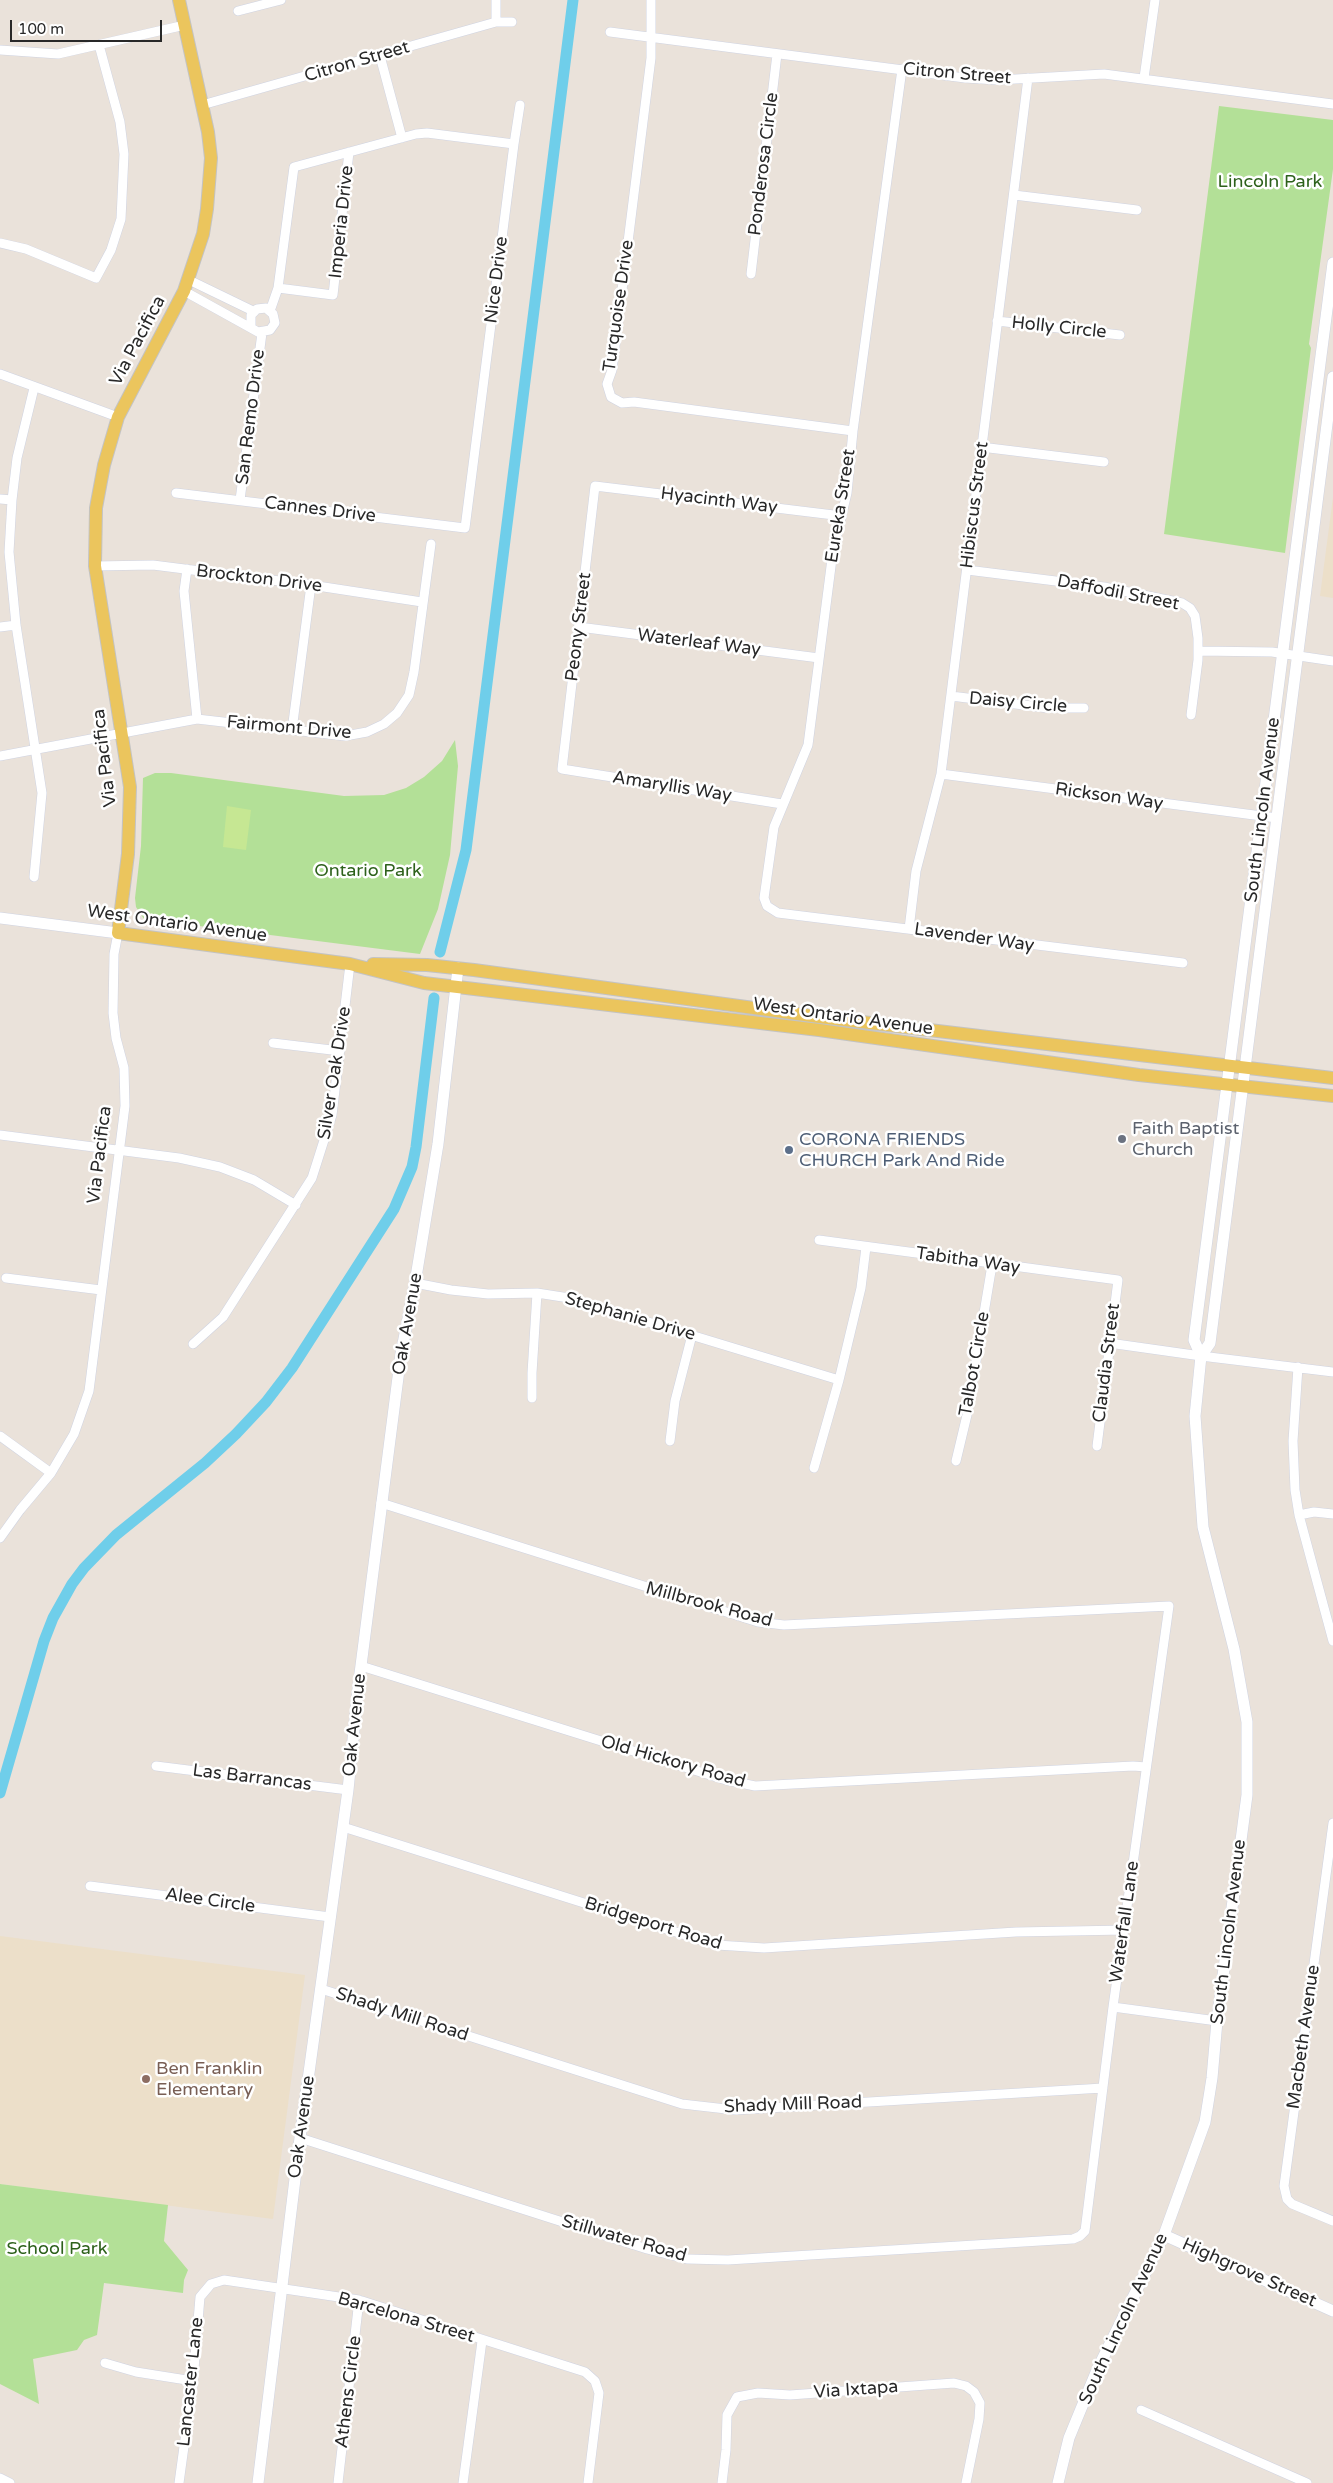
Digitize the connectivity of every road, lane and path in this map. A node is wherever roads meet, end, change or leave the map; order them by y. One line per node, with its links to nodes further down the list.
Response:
1 (179, 0): 9 (main road, Via Pacifica)
2 (281, 0): 6 (street)
3 (496, 0): 7 (street)
4 (651, 0): 11 (street, Turquoise Drive)
5 (1155, 0): 18 (street)
6 (238, 11)
7 (496, 22): 8 (street, Citron Street); 15 (street, Citron Street)
8 (512, 22)
9 (185, 25): 12 (street); 20 (main road, Via Pacifica)
10 (610, 32): 11 (street, Citron Street)
11 (652, 38): 14 (street, Citron Street); 42 (street, Turquoise Drive)
12 (100, 45): 13 (street); 27 (street)
13 (0, 50)
14 (777, 54): 16 (street, Citron Street); 29 (street, Ponderosa Circle)
15 (380, 56): 20 (street, Citron Street); 22 (street)
16 (902, 69): 17 (street, Citron Street); 42 (street, Eureka Street)
17 (1028, 78): 18 (street, Citron Street); 25 (street, Hibiscus Street)
18 (1144, 78): 19 (street, Citron Street)
19 (1333, 104)
20 (202, 105): 30 (main road, Via Pacifica)
21 (520, 105): 23 (street, Nice Drive)
22 (402, 138): 23 (street); 24 (street)
23 (514, 144): 51 (street, Nice Drive)
24 (350, 152): 31 (street); 31 (street, Imperia Drive)
25 (1014, 195): 26 (street); 34 (street, Hibiscus Street)
26 (1137, 210)
27 (0, 243)
28 (1333, 263): 62 (main road, South Lincoln Avenue)
29 (751, 274)
30 (187, 285): 32 (street); 35 (street); 41 (main road, Via Pacifica)
31 (278, 288): 33 (street)
32 (253, 311): 33 (street); 35 (street)
33 (270, 311): 36 (street)
34 (997, 322): 37 (street, Holly Circle); 43 (street, Hibiscus Street)
35 (251, 327): 36 (street)
36 (262, 333): 49 (street, San Remo Drive)
37 (1120, 336)
38 (0, 374): 40 (street)
39 (1333, 377): 63 (main road, South Lincoln Avenue)
40 (34, 388): 41 (street); 48 (street)
41 (118, 417): 53 (main road, Via Pacifica)
42 (853, 431): 50 (street, Eureka Street)
43 (981, 447): 44 (street); 55 (street, Hibiscus Street)
44 (1104, 462)
45 (595, 486): 50 (street, Hyacinth Way); 60 (street, Peony Street)
46 (176, 493): 49 (street, Cannes Drive)
47 (0, 499): 48 (street)
48 (12, 500): 58 (street)
49 (240, 500): 51 (street, Cannes Drive)
50 (842, 516): 64 (street, Eureka Street)
51 (465, 528)
52 (431, 544): 57 (street, Fairmont Drive)
53 (95, 566): 54 (street, Brockton Drive); 71 (main road, Via Pacifica)
54 (187, 569): 56 (street, Brockton Drive); 69 (street)
55 (967, 570): 61 (street, Daffodil Street); 66 (street, Hibiscus Street)
56 (311, 585): 57 (street, Brockton Drive); 70 (street)
57 (422, 602): 70 (street, Fairmont Drive)
58 (16, 625): 59 (street); 72 (street)
59 (0, 627)
60 (579, 627): 64 (street, Waterleaf Way); 74 (street, Peony Street)
61 (1199, 651): 62 (street); 68 (street, Daffodil Street)
62 (1283, 653): 63 (street); 77 (main road, South Lincoln Avenue)
63 (1297, 655): 65 (street); 78 (main road, South Lincoln Avenue)
64 (819, 658): 76 (street, Eureka Street)
65 (1333, 660)
66 (951, 696): 67 (street, Daisy Circle); 75 (street, Hibiscus Street)
67 (1084, 708)
68 (1191, 715)
69 (197, 719): 70 (street, Fairmont Drive); 71 (street, Fairmont Drive)
70 (292, 730)
71 (122, 734): 72 (street, Fairmont Drive); 83 (main road, Via Pacifica)
72 (36, 748): 73 (street, Fairmont Drive); 79 (street)
73 (0, 756)
74 (562, 769): 76 (street, Amaryllis Way)
75 (941, 774): 77 (street, Rickson Way); 82 (street, Hibiscus Street)
76 (782, 804): 80 (street, Eureka Street)
77 (1262, 817): 78 (street, Rickson Way); 90 (main road, South Lincoln Avenue)
78 (1277, 818): 91 (main road, South Lincoln Avenue)
79 (34, 877)
80 (766, 906): 82 (street, Lavender Way)
81 (0, 918): 83 (main road, West Ontario Avenue)
82 (909, 929): 84 (street, Lavender Way)
83 (118, 933): 85 (main road, West Ontario Avenue); 97 (street, Via Pacifica)
84 (1183, 963)
85 (350, 964): 86 (main road, West Ontario Avenue); 87 (main road, West Ontario Avenue); 89 (street, Silver Oak Drive)
86 (458, 968): 87 (main road, Oak Avenue); 90 (main road, West Ontario Avenue)
87 (456, 987): 93 (main road, West Ontario Avenue); 104 (main road, Oak Avenue)
88 (273, 1043): 89 (street)
89 (340, 1051): 98 (street, Silver Oak Drive)
90 (1230, 1066): 91 (main road, West Ontario Avenue); 93 (main road, South Lincoln Avenue)
91 (1245, 1067): 92 (main road, West Ontario Avenue); 94 (main road, South Lincoln Avenue)
92 (1333, 1078)
93 (1228, 1084): 94 (main road, West Ontario Avenue); 110 (main road, South Lincoln Avenue)
94 (1243, 1086): 95 (main road, West Ontario Avenue); 110 (main road, South Lincoln Avenue)
95 (1333, 1096)
96 (0, 1136): 97 (street)
97 (119, 1151): 98 (street); 105 (street, Via Pacifica)
98 (296, 1205): 109 (street, Silver Oak Drive)
99 (819, 1240): 100 (street, Tabitha Way)
100 (866, 1246): 101 (street, Tabitha Way); 113 (street)
101 (992, 1265): 103 (street, Tabitha Way); 118 (street, Talbot Circle)
102 (6, 1278): 105 (street)
103 (1118, 1280): 108 (street, Claudia Street)
104 (415, 1283): 106 (street, Stephanie Drive); 121 (main road, Oak Avenue)
105 (101, 1290): 120 (street, Via Pacifica)
106 (537, 1293): 107 (street, Stephanie Drive); 114 (street)
107 (692, 1335): 113 (street, Stephanie Drive); 116 (street)
108 (1109, 1343): 110 (street); 117 (street, Claudia Street)
109 (193, 1344)
110 (1201, 1356): 111 (street); 138 (main road, South Lincoln Avenue)
111 (1298, 1367): 112 (street); 123 (street)
112 (1333, 1372)
113 (839, 1380): 119 (street)
114 (532, 1398)
115 (0, 1436): 120 (street)
116 (670, 1441)
117 (1097, 1446)
118 (956, 1461)
119 (814, 1468)
120 (51, 1473): 124 (street, Via Pacifica)
121 (381, 1503): 125 (street, Millbrook Road); 127 (main road, Oak Avenue)
122 (1333, 1514): 123 (street)
123 (1299, 1515): 126 (street)
124 (0, 1538)
125 (1169, 1606): 129 (street, Waterfall Lane)
126 (1333, 1641)
127 (361, 1666): 129 (street, Old Hickory Road); 130 (main road, Oak Avenue)
128 (156, 1766): 130 (street, Las Barrancas)
129 (1146, 1767): 135 (street, Waterfall Lane)
130 (348, 1790): 132 (main road, Oak Avenue)
131 (1333, 1823): 141 (street, Macbeth Avenue)
132 (343, 1827): 134 (main road, Oak Avenue); 135 (street, Bridgeport Road)
133 (90, 1886): 134 (street, Alee Circle)
134 (330, 1917): 136 (main road, Oak Avenue)
135 (1124, 1930): 137 (street, Waterfall Lane)
136 (321, 1989): 139 (street, Shady Mill Road); 140 (main road, Oak Avenue)
137 (1112, 2007): 138 (street); 139 (street, Waterfall Lane)
138 (1217, 2021): 142 (main road, South Lincoln Avenue)
139 (1103, 2088): 143 (street, Waterfall Lane)
140 (300, 2138): 143 (street, Stillwater Road); 145 (main road, Oak Avenue)
141 (1333, 2221)
142 (1164, 2235): 147 (main road, Highgrove Street); 161 (main road, South Lincoln Avenue)
143 (1080, 2236)
144 (210, 2284): 145 (street, Barcelona Street); 150 (street, Lancaster Lane)
145 (282, 2288): 146 (street, Barcelona Street); 155 (main road, Oak Avenue)
146 (359, 2300): 148 (street, Barcelona Street); 156 (street, Athens Circle)
147 (1333, 2310)
148 (482, 2341): 157 (street); 158 (street, Barcelona Street)
149 (104, 2362): 150 (street)
150 (193, 2381): 154 (street, Lancaster Lane)
151 (1141, 2410): 162 (street)
152 (0, 2478): 153 (street)
153 (10, 2483)
154 (179, 2483)
155 (258, 2483)
156 (338, 2483)
157 (463, 2483)
158 (588, 2483)
159 (722, 2483): 160 (street, Via Ixtapa)
160 (966, 2483)
161 (1058, 2483)
162 (1307, 2483)

